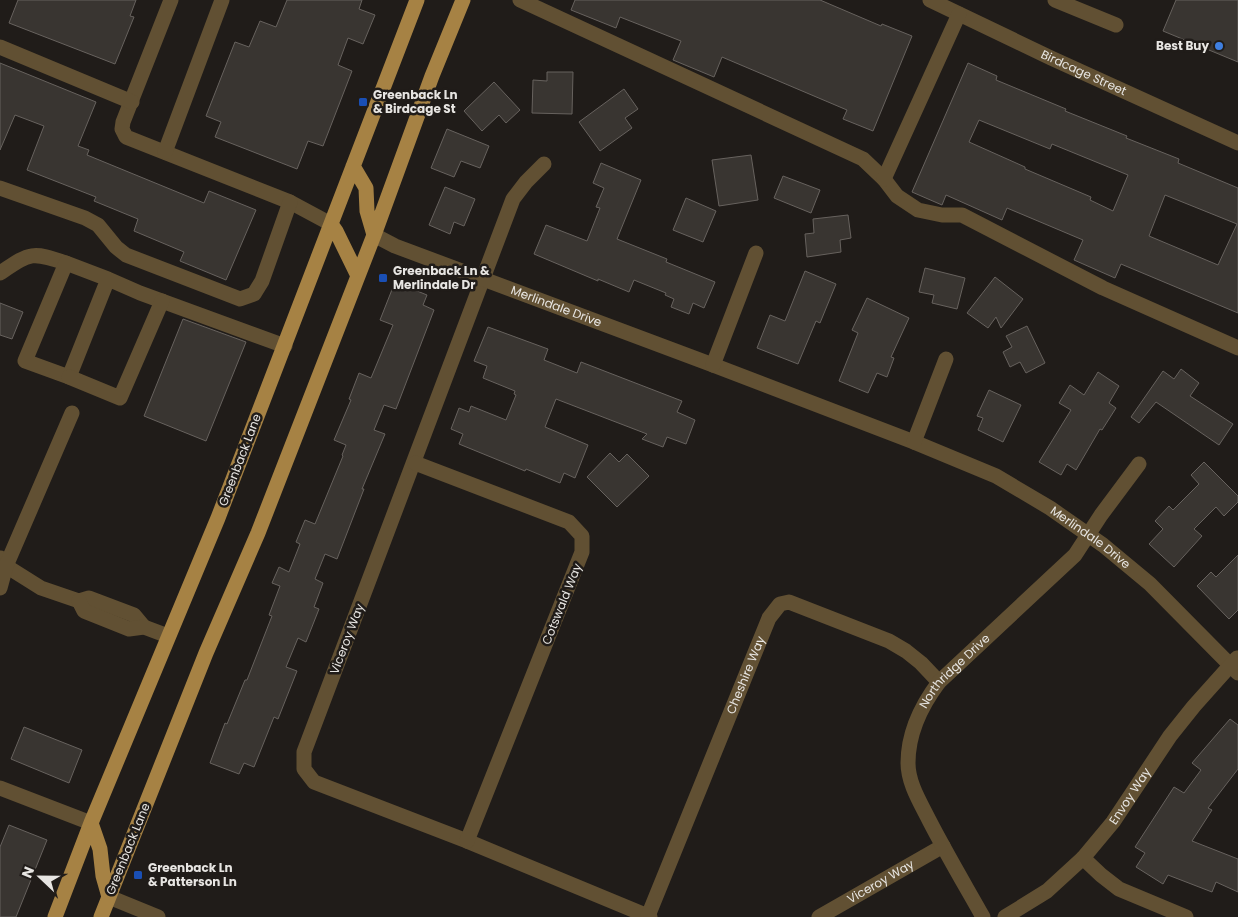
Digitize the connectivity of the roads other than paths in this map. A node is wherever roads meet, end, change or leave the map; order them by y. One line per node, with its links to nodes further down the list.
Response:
1 (171, 0): 12 (street)
2 (222, 0): 14 (street)
3 (417, 0): 16 (main road, Greenback Lane)
4 (463, 0): 21 (main road, Greenback Lane)
5 (520, 0): 17 (street)
6 (930, 0): 8 (street, Birdcage Street)
7 (1055, 0): 10 (street)
8 (947, 4): 9 (street, Birdcage Street)
9 (959, 14): 13 (street, Birdcage Street); 17 (street)
10 (1116, 25)
11 (0, 47): 12 (street)
12 (132, 102): 14 (street)
13 (1238, 143)
14 (164, 152): 19 (street)
15 (544, 164): 27 (street, Viceroy Way)
16 (353, 166): 20 (main road, Greenback Lane); 21 (main road)
17 (884, 179): 30 (street)
18 (0, 188): 19 (street)
19 (290, 202): 20 (street)
20 (331, 224): 25 (main road); 29 (main road, Greenback Lane)
21 (374, 235): 25 (main road, Greenback Lane); 27 (street, Merlindale Drive)
22 (756, 253): 32 (street)
23 (66, 264): 24 (street); 26 (street); 33 (street)
24 (0, 273)
25 (358, 276): 49 (main road, Greenback Lane)
26 (108, 279): 28 (street); 33 (street)
27 (482, 279): 32 (street, Merlindale Drive); 36 (street, Viceroy Way)
28 (162, 301): 29 (street); 33 (street)
29 (285, 346): 41 (main road, Greenback Lane)
30 (1238, 348)
31 (946, 359): 35 (street)
32 (713, 365): 35 (street, Merlindale Drive)
33 (69, 377)
34 (72, 413): 39 (street)
35 (914, 442): 38 (street, Merlindale Drive)
36 (414, 463): 46 (street, Viceroy Way); 46 (street, Cotswald Way)
37 (1139, 464): 38 (street, Northridge Drive)
38 (1088, 535): 42 (street, Merlindale Drive); 43 (street, Northridge Drive)
39 (3, 562): 40 (street); 41 (street)
40 (0, 588)
41 (168, 636): 45 (main road, Greenback Lane)
42 (1236, 665): 48 (street, Envoy Way)
43 (939, 682): 47 (street, Northridge Drive); 53 (street, Cheshire Way)
44 (0, 788): 45 (street)
45 (91, 823): 49 (main road); 50 (main road, Greenback Lane)
46 (467, 841): 53 (street, Viceroy Way)
47 (943, 846): 54 (street, Viceroy Way); 55 (street, Northridge Drive)
48 (1083, 858): 56 (street, Envoy Way); 57 (street)
49 (109, 897): 51 (main road, Greenback Lane); 52 (street)
50 (55, 917)
51 (101, 917)
52 (158, 917)
53 (649, 917)
54 (819, 917)
55 (983, 917)
56 (1005, 917)
57 (1186, 917)

